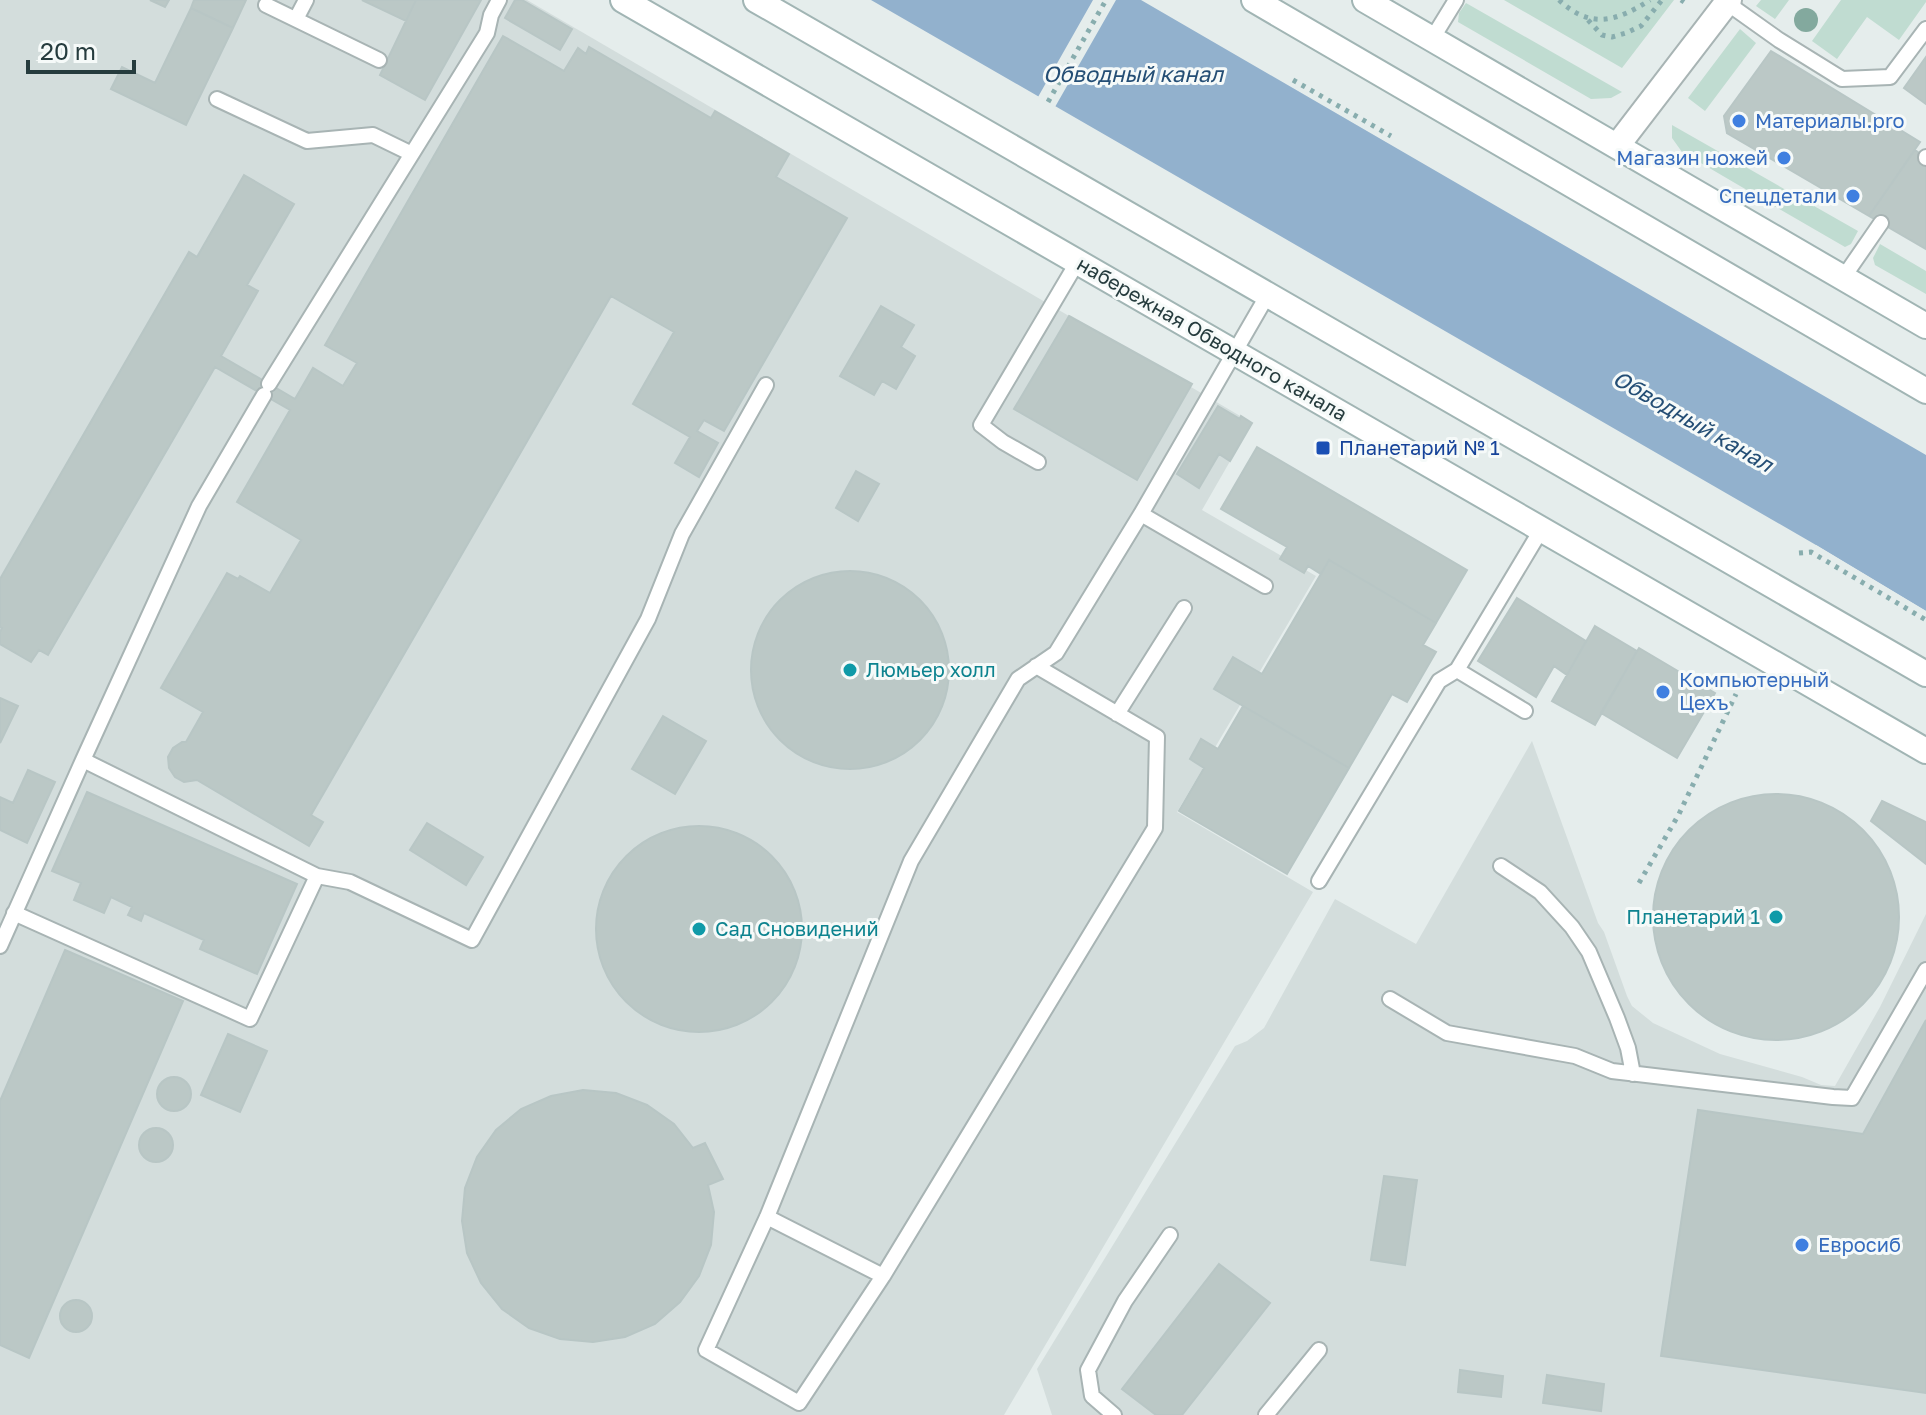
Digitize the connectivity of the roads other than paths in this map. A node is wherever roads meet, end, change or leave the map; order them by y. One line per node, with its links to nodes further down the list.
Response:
1 (306, 0): 10 (lane)
2 (499, 0): 16 (lane)
3 (623, 0): 18 (main road, набережная Обводного канала)
4 (756, 0): 20 (main road)
5 (1254, 0): 24 (main road)
6 (1365, 0): 12 (main road)
7 (1456, 0): 12 (lane)
8 (1728, 1): 11 (lane); 15 (main road)
9 (266, 5): 10 (lane)
10 (296, 19): 13 (lane)
11 (1926, 29)
12 (1432, 39): 15 (main road)
13 (379, 60)
14 (217, 99): 16 (lane)
15 (1617, 146): 19 (main road)
16 (412, 154): 36 (lane)
17 (1881, 223): 19 (lane)
18 (1078, 261): 22 (main road, набережная Обводного канала); 25 (lane)
19 (1843, 278): 21 (main road)
20 (1267, 296): 22 (lane); 32 (main road)
21 (1926, 326)
22 (1234, 353): 26 (lane); 27 (main road, набережная Обводного канала)
23 (766, 385): 38 (lane)
24 (1926, 391)
25 (1038, 462)
26 (1141, 514): 28 (lane); 30 (lane)
27 (1541, 530): 31 (lane); 35 (main road, набережная Обводного канала)
28 (1265, 586)
29 (1184, 608): 34 (lane)
30 (1036, 666): 34 (lane); 45 (lane)
31 (1457, 670): 33 (lane); 39 (lane)
32 (1926, 674)
33 (1525, 711)
34 (1117, 714): 47 (lane)
35 (1926, 751)
36 (83, 760): 38 (lane); 40 (lane)
37 (1501, 866): 44 (lane)
38 (317, 876): 40 (lane)
39 (1319, 881)
40 (14, 913): 41 (lane)
41 (0, 946)
42 (1926, 970): 44 (lane)
43 (1390, 999): 44 (lane)
44 (1633, 1074)
45 (767, 1217): 47 (lane); 47 (lane)
46 (1170, 1235): 49 (lane)
47 (883, 1276)
48 (1319, 1350): 50 (lane)
49 (1114, 1415)
50 (1266, 1415)

